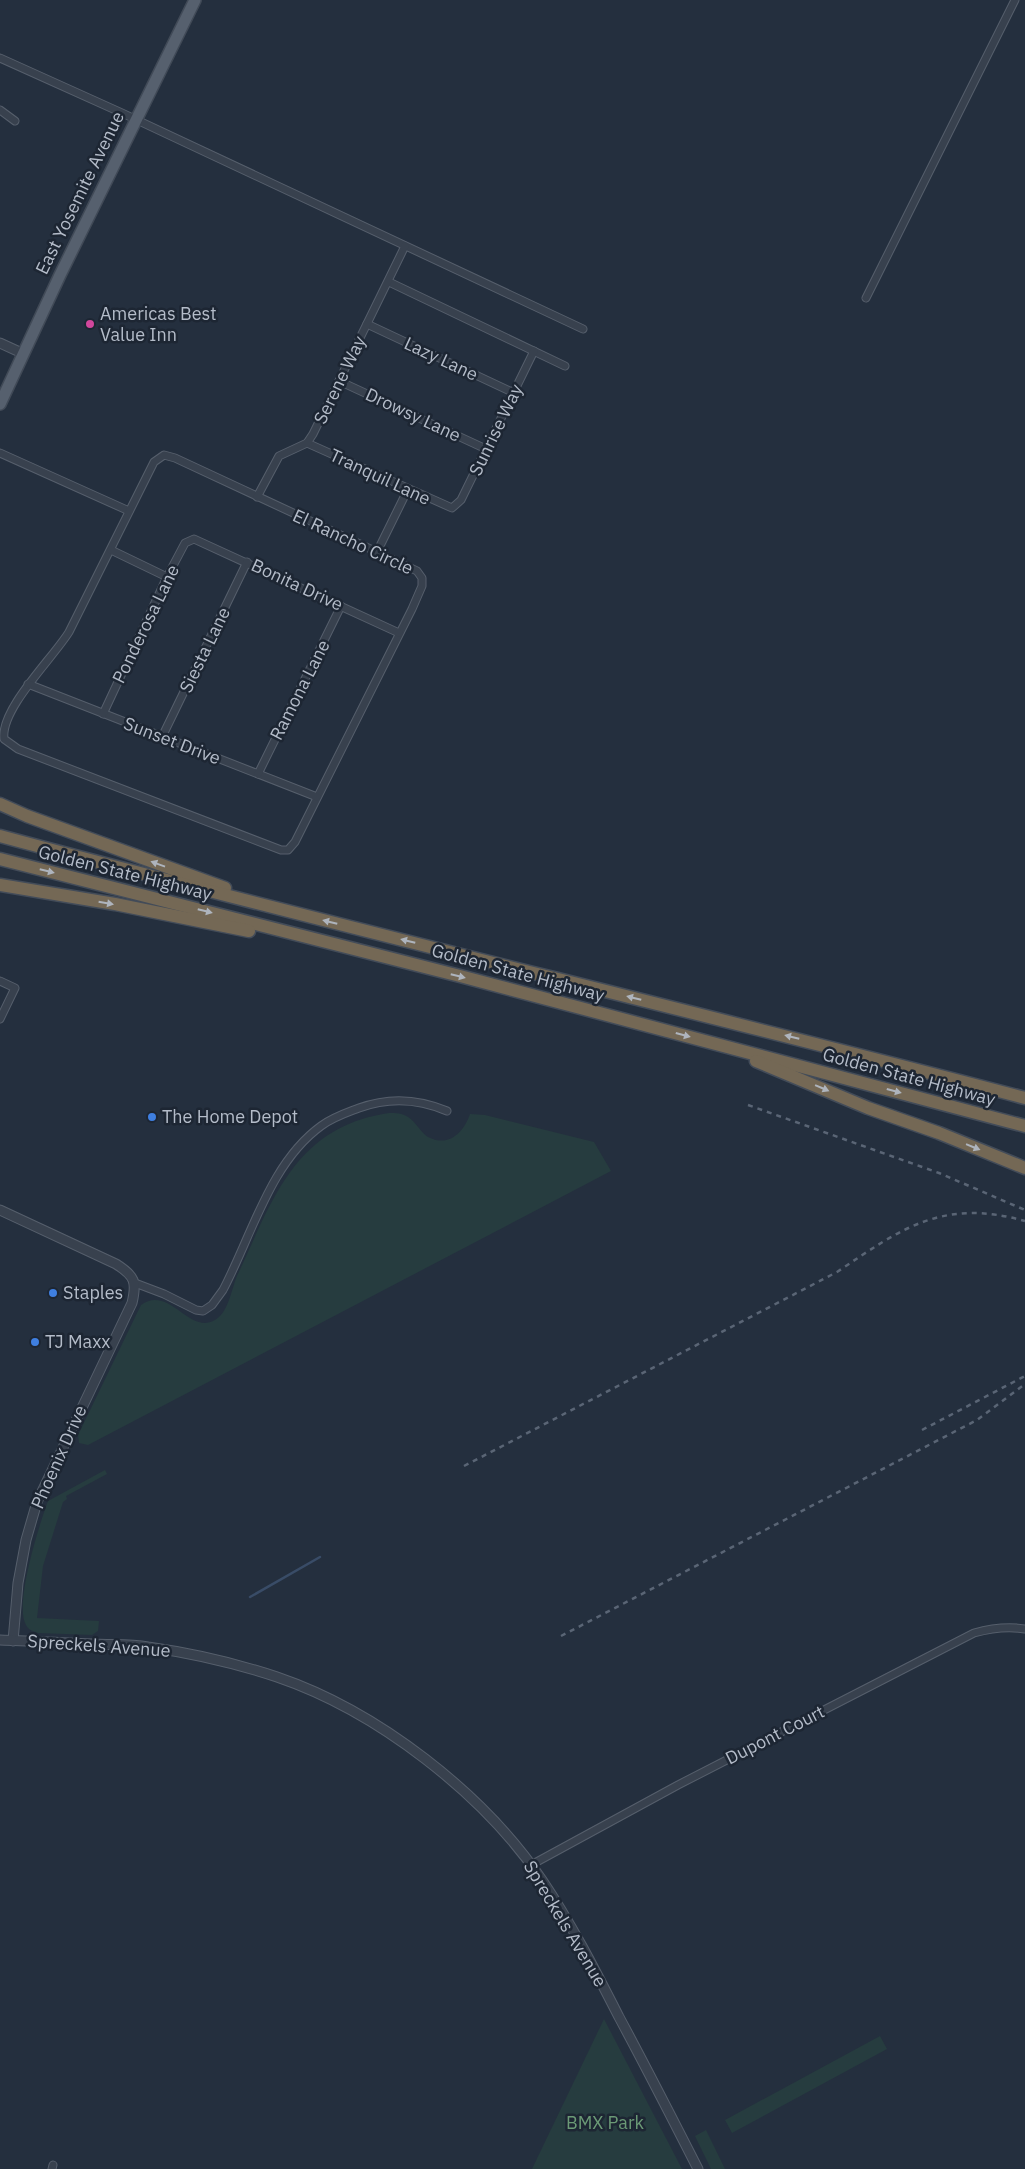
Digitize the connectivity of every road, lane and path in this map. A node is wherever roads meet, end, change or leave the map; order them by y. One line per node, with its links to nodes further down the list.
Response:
1 (195, 0): 5 (main road, East Yosemite Avenue)
2 (1015, 0): 9 (street)
3 (0, 58): 5 (street)
4 (0, 110): 6 (street)
5 (135, 119): 7 (street); 14 (main road, East Yosemite Avenue)
6 (15, 121)
7 (405, 246): 8 (street, Serene Way); 11 (street)
8 (389, 282): 10 (street, Serene Way); 13 (street)
9 (866, 298)
10 (367, 324): 16 (street, Serene Way); 17 (street, Lazy Lane)
11 (583, 329)
12 (0, 343): 14 (street)
13 (534, 351): 15 (street); 17 (street, Sunrise Way)
14 (24, 354): 18 (main road, East Yosemite Avenue)
15 (565, 366)
16 (339, 381): 19 (street, Serene Way); 20 (street, Drowsy Lane)
17 (514, 393): 20 (street, Sunrise Way)
18 (0, 404)
19 (306, 443): 22 (street, Tranquil Lane); 23 (street, Serene Way)
20 (486, 449): 24 (street, Sunrise Way)
21 (0, 453): 25 (street)
22 (408, 489): 24 (street, Tranquil Lane); 28 (street)
23 (257, 497): 25 (street, El Rancho Circle); 28 (street, El Rancho Circle)
24 (455, 506)
25 (129, 511): 27 (street, El Rancho Circle)
26 (194, 538): 29 (street, Bonita Drive); 30 (street, Ponderosa Lane)
27 (111, 550): 30 (street); 33 (street, El Rancho Circle)
28 (377, 552): 32 (street, El Rancho Circle)
29 (247, 562): 31 (street, Bonita Drive); 35 (street, Siesta Lane)
30 (167, 577): 34 (street, Ponderosa Lane)
31 (342, 606): 32 (street, Bonita Drive); 36 (street, Ramona Lane)
32 (399, 633): 37 (street, El Rancho Circle)
33 (28, 684): 34 (street, Sunset Drive); 37 (street, El Rancho Circle)
34 (103, 714): 35 (street, Sunset Drive)
35 (162, 737): 36 (street, Sunset Drive)
36 (258, 774): 37 (street, Sunset Drive)
37 (317, 796)
38 (0, 804): 42 (highway, one-way to 38)
39 (0, 836): 42 (highway, Golden State Highway)
40 (0, 859): 43 (highway, Golden State Highway, one-way to 43)
41 (0, 885): 43 (highway, one-way to 43)
42 (303, 916): 47 (highway, Golden State Highway, one-way to 42)
43 (394, 960): 46 (highway, Golden State Highway, one-way to 46)
44 (0, 981): 45 (street)
45 (0, 1019)
46 (712, 1042): 49 (highway, Golden State Highway, one-way to 49); 50 (highway, one-way to 50)
47 (1025, 1098)
48 (447, 1111): 52 (street)
49 (1025, 1126)
50 (1025, 1168)
51 (0, 1210): 52 (street)
52 (135, 1283): 55 (street, Phoenix Drive)
53 (1025, 1629): 56 (street, Dupont Court)
54 (0, 1640): 55 (street, Spreckels Avenue)
55 (14, 1641): 56 (street, Spreckels Avenue)
56 (531, 1864): 57 (street, Spreckels Avenue)
57 (698, 2169)

